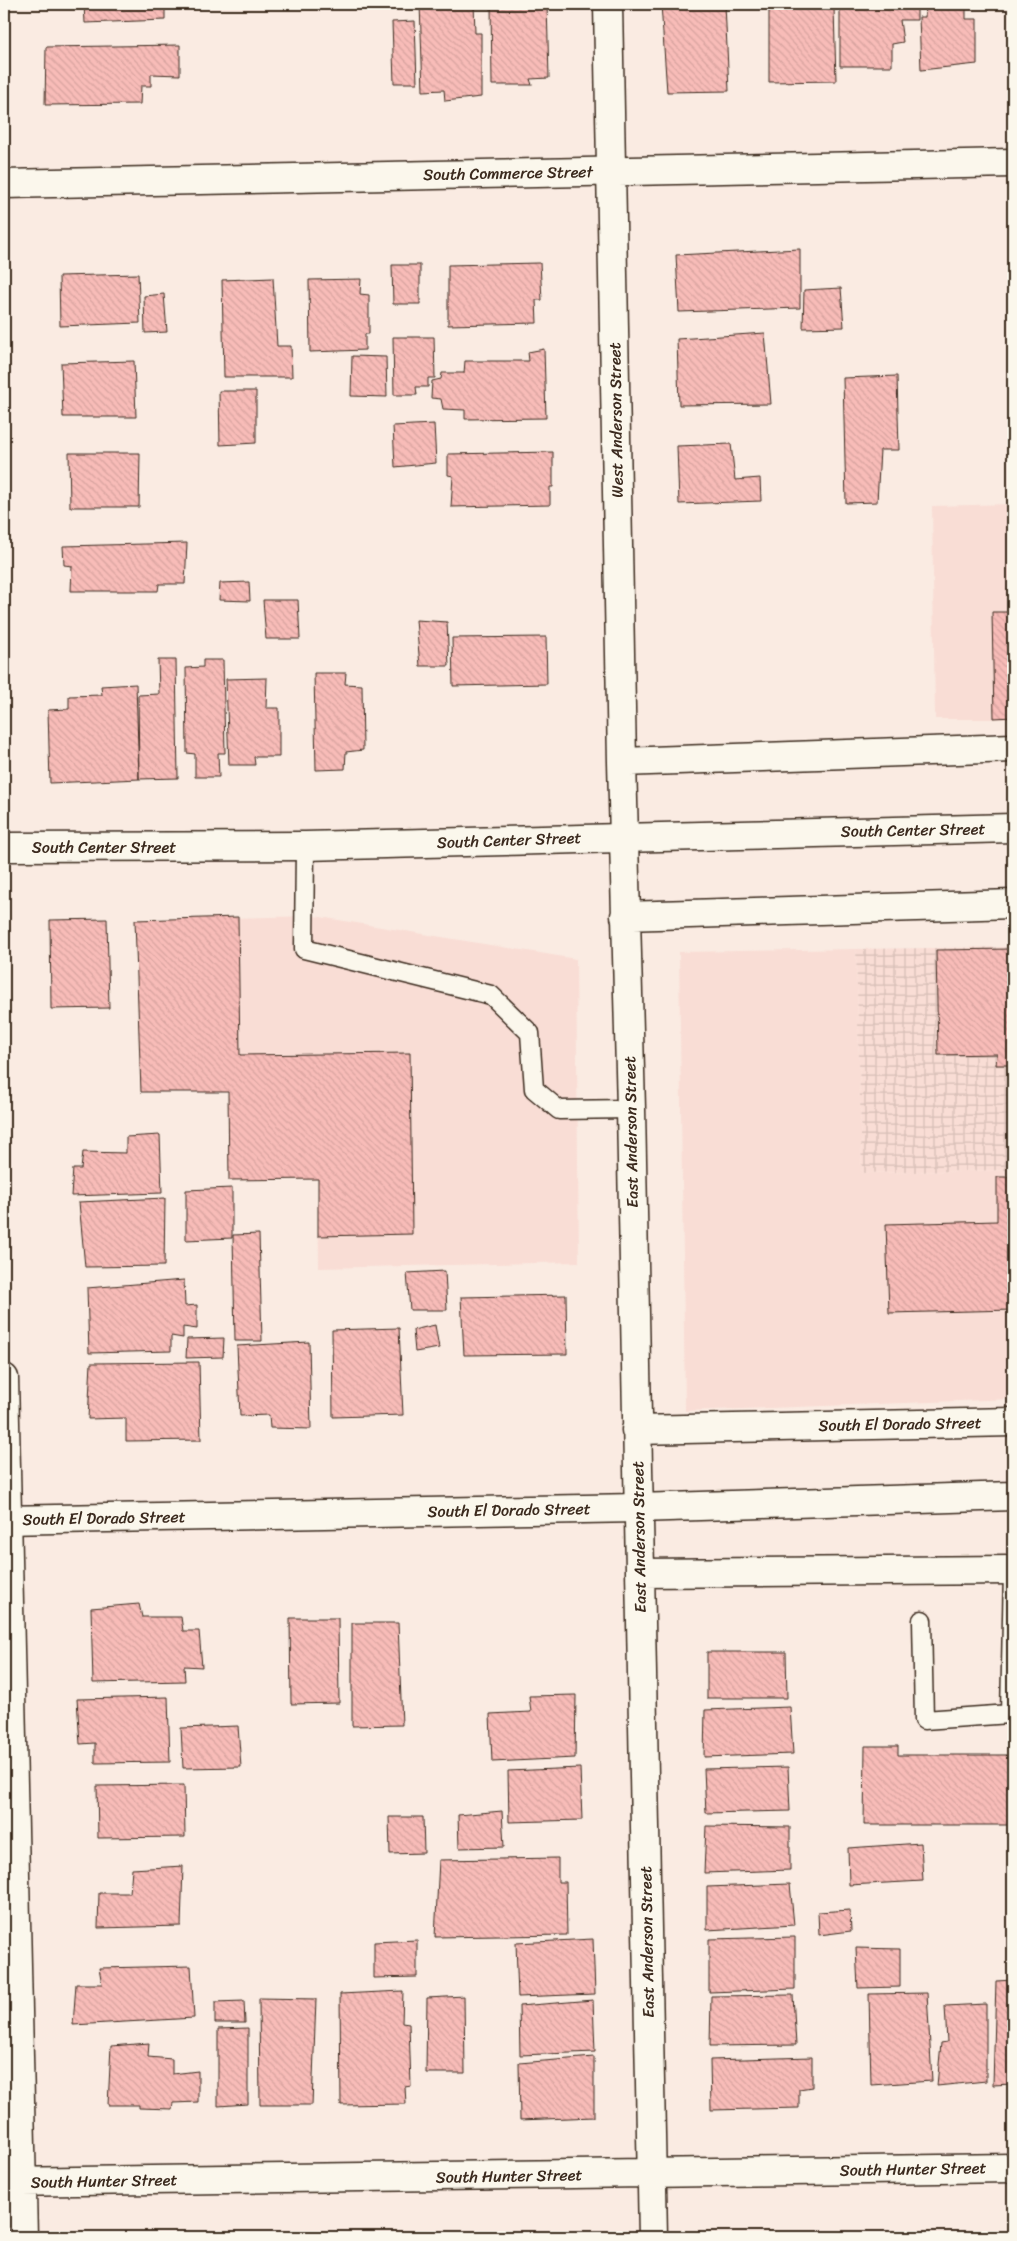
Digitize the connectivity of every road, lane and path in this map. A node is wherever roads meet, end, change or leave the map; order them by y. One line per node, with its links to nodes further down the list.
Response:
1 (608, 4): 3 (street, West Anderson Street)
2 (1013, 163): 3 (street, South Commerce Street)
3 (611, 171): 4 (street, South Commerce Street); 6 (street, West Anderson Street)
4 (4, 184)
5 (1013, 748): 6 (street)
6 (622, 762): 8 (street, West Anderson Street)
7 (1013, 828): 8 (street, South Center Street)
8 (623, 836): 9 (street, South Center Street); 12 (street, East Anderson Street)
9 (305, 846): 10 (street, South Center Street); 13 (lane)
10 (4, 848)
11 (1013, 904): 12 (street)
12 (625, 916): 13 (street, East Anderson Street)
13 (631, 1109): 16 (street, East Anderson Street)
14 (4, 1378): 19 (street)
15 (1013, 1422): 16 (street, South El Dorado Street)
16 (636, 1430): 18 (street, East Anderson Street)
17 (1013, 1496): 18 (street, South El Dorado Street)
18 (638, 1508): 19 (street, South El Dorado Street); 21 (street, East Anderson Street)
19 (5, 1520): 25 (street)
20 (1013, 1570): 21 (street); 22 (lane)
21 (640, 1573): 24 (street, East Anderson Street)
22 (922, 1620)
23 (1013, 2168): 24 (street, South Hunter Street)
24 (652, 2174): 25 (street, South Hunter Street); 27 (street, East Anderson Street)
25 (12, 2182): 26 (street)
26 (23, 2237)
27 (653, 2237)

